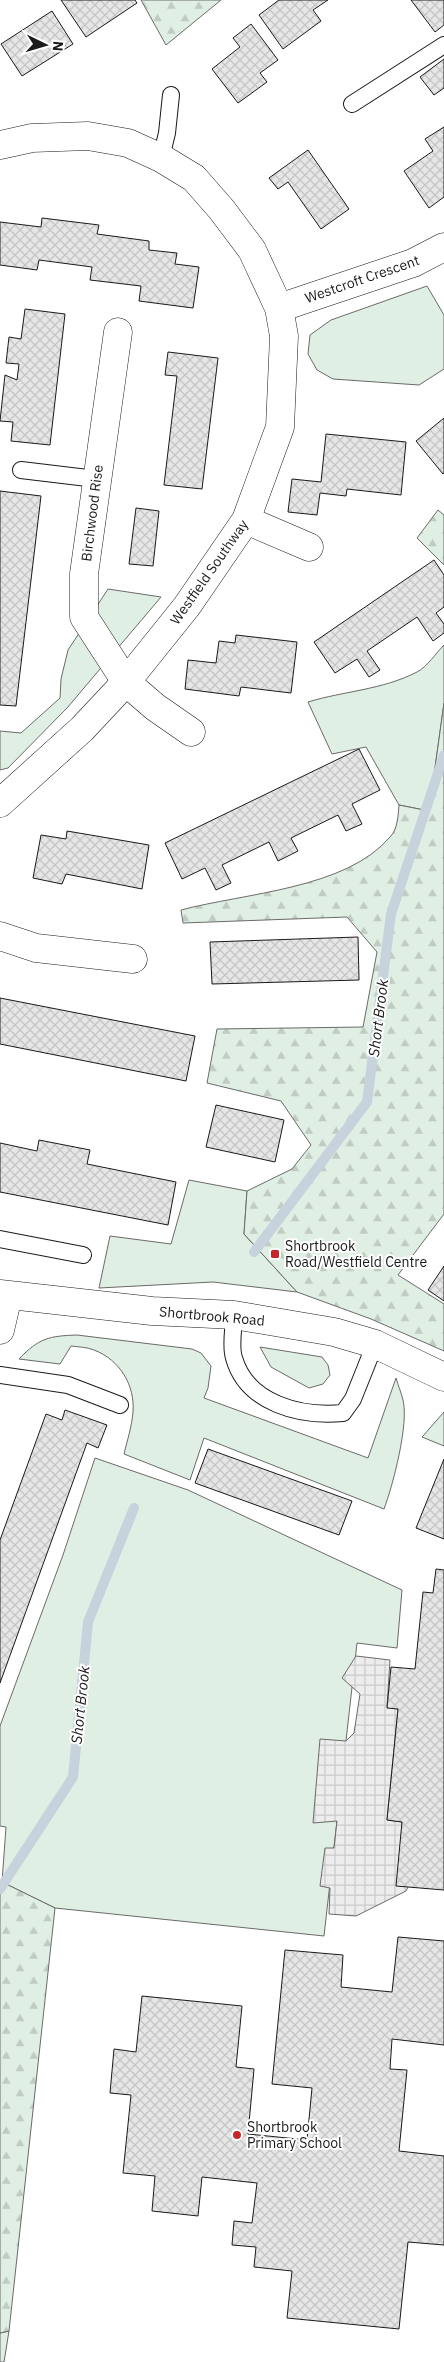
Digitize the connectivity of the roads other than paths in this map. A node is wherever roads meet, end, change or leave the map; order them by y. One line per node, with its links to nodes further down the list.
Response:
1 (444, 45): 3 (lane)
2 (170, 95): 5 (lane)
3 (352, 104)
4 (0, 145): 5 (street, Westfield Southway)
5 (161, 158): 7 (street, Westfield Southway)
6 (444, 247): 7 (street, Westcroft Crescent)
7 (278, 308): 11 (street, Westfield Southway)
8 (118, 332): 10 (street, Birchwood Rise)
9 (21, 470): 10 (lane)
10 (96, 479): 13 (street, Birchwood Rise)
11 (246, 520): 12 (street); 13 (street, Westfield Southway)
12 (308, 547)
13 (126, 682): 14 (street, Birchwood Rise); 15 (street, Westfield Southway)
14 (190, 732)
15 (1, 800)
16 (0, 936): 17 (street)
17 (133, 959)
18 (0, 1239): 19 (lane)
19 (83, 1255)
20 (4, 1295): 21 (street, Shortbrook Road); 22 (street)
21 (234, 1315): 23 (street, Shortbrook Road); 23 (lane)
22 (0, 1330)
23 (375, 1344): 25 (street, Shortbrook Road)
24 (0, 1376): 26 (lane)
25 (444, 1377)
26 (120, 1405)

